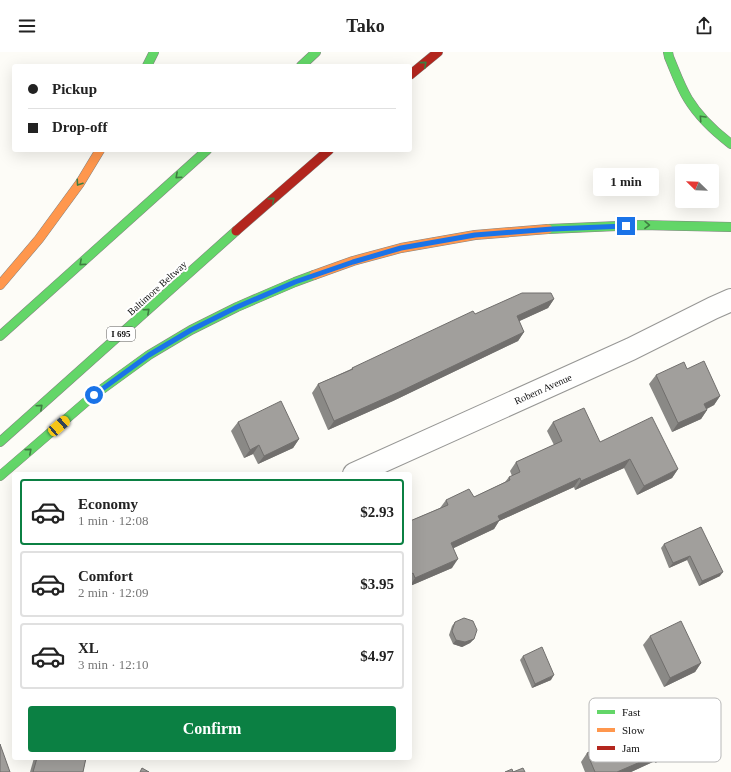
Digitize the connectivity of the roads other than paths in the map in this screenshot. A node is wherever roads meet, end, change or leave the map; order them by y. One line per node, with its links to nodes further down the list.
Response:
1 (154, 52): 5 (highway)
2 (316, 52): 6 (highway)
3 (438, 52): 7 (highway, one-way to 3)
4 (668, 52): 8 (highway, one-way to 4)
5 (149, 64)
6 (303, 64)
7 (412, 73)
8 (731, 144)
9 (99, 152): 13 (highway, one-way to 13)
10 (205, 152): 15 (highway, one-way to 15)
11 (327, 152): 16 (highway, Baltimore Beltway / I 695, one-way to 11)
12 (731, 227): 18 (highway, one-way to 12)
13 (0, 285)
14 (731, 300): 17 (street, Robern Avenue)
15 (0, 336)
16 (0, 442)
17 (358, 472)
18 (0, 476)

